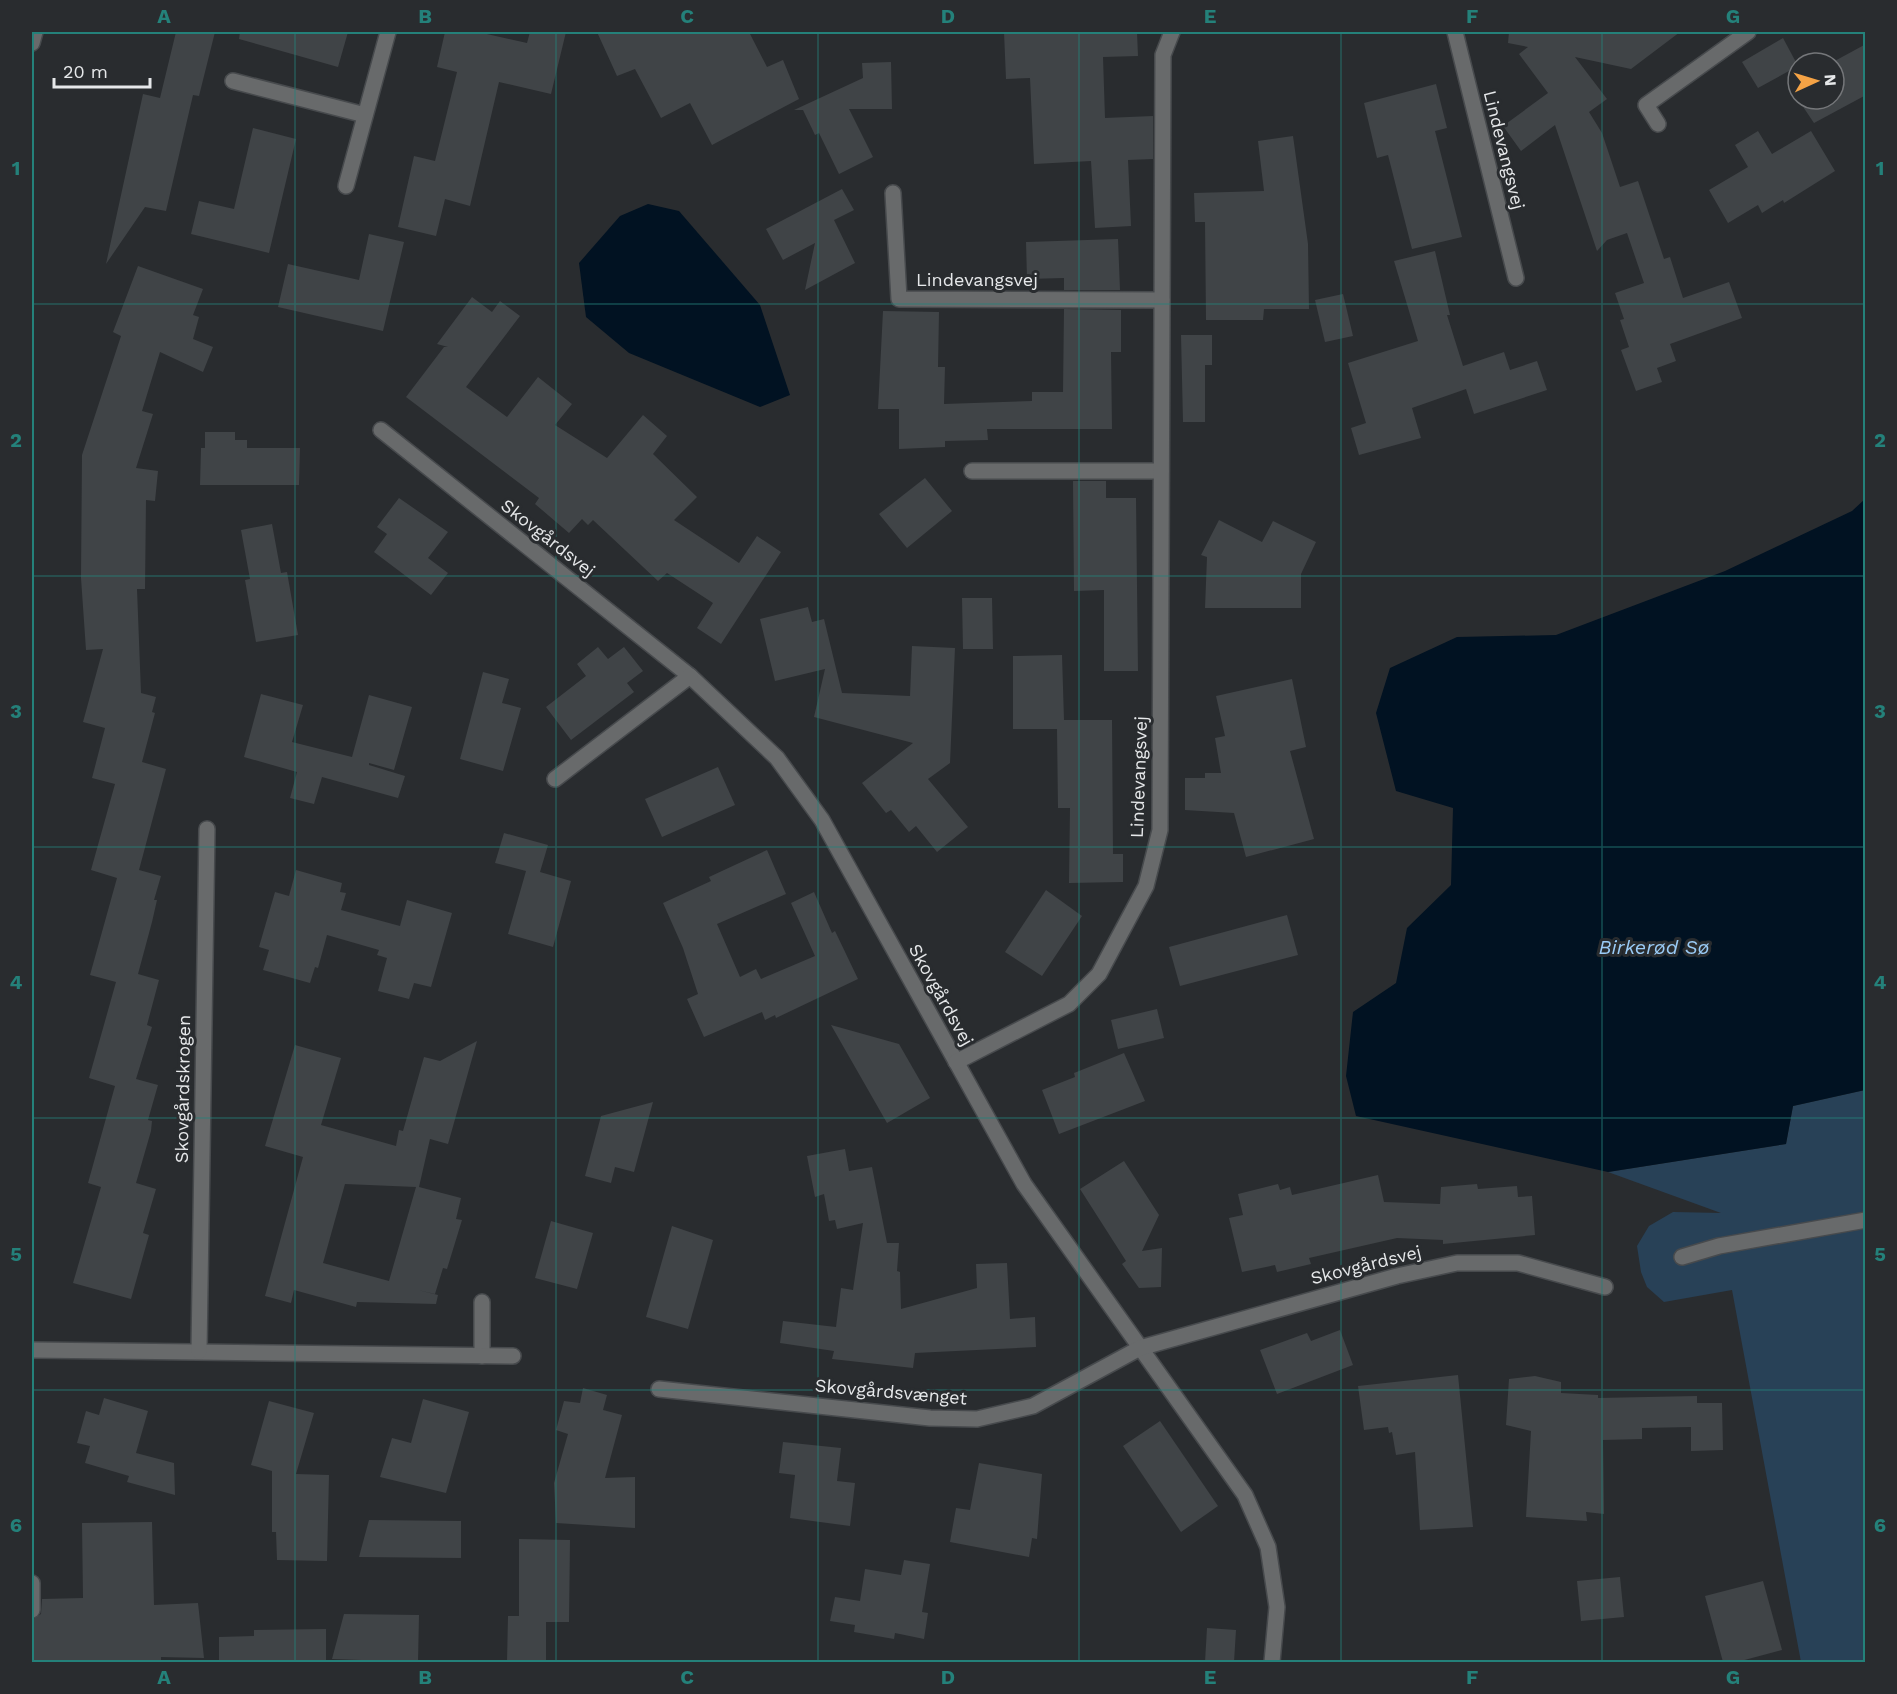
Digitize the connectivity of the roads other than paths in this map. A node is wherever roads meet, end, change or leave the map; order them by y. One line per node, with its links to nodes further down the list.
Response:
1 (388, 32): 6 (street)
2 (1172, 32): 11 (street, Lindevangsvej)
3 (1455, 32): 10 (street, Lindevangsvej)
4 (1748, 32): 7 (street)
5 (233, 81): 6 (street)
6 (365, 115): 8 (street)
7 (1658, 124)
8 (346, 186)
9 (893, 193): 11 (street, Lindevangsvej)
10 (1516, 278)
11 (1162, 300): 14 (street, Lindevangsvej)
12 (381, 430): 15 (street, Skovgårdsvej)
13 (972, 471): 14 (street)
14 (1161, 471): 18 (street, Lindevangsvej)
15 (690, 676): 16 (street); 18 (street, Skovgårdsvej)
16 (555, 779)
17 (207, 829): 25 (street, Skovgårdskrogen)
18 (956, 1062): 23 (street, Skovgårdsvej)
19 (1866, 1220): 20 (street)
20 (1682, 1257)
21 (1605, 1287): 23 (street, Skovgårdsvej)
22 (482, 1302): 26 (street)
23 (1140, 1348): 28 (street, Skovgårdsvænget); 31 (street, Skovgårdsvej)
24 (32, 1350): 25 (street)
25 (199, 1351): 26 (street)
26 (482, 1356): 27 (street)
27 (513, 1356)
28 (659, 1389)
29 (32, 1583): 30 (street)
30 (32, 1610)
31 (1272, 1662)

